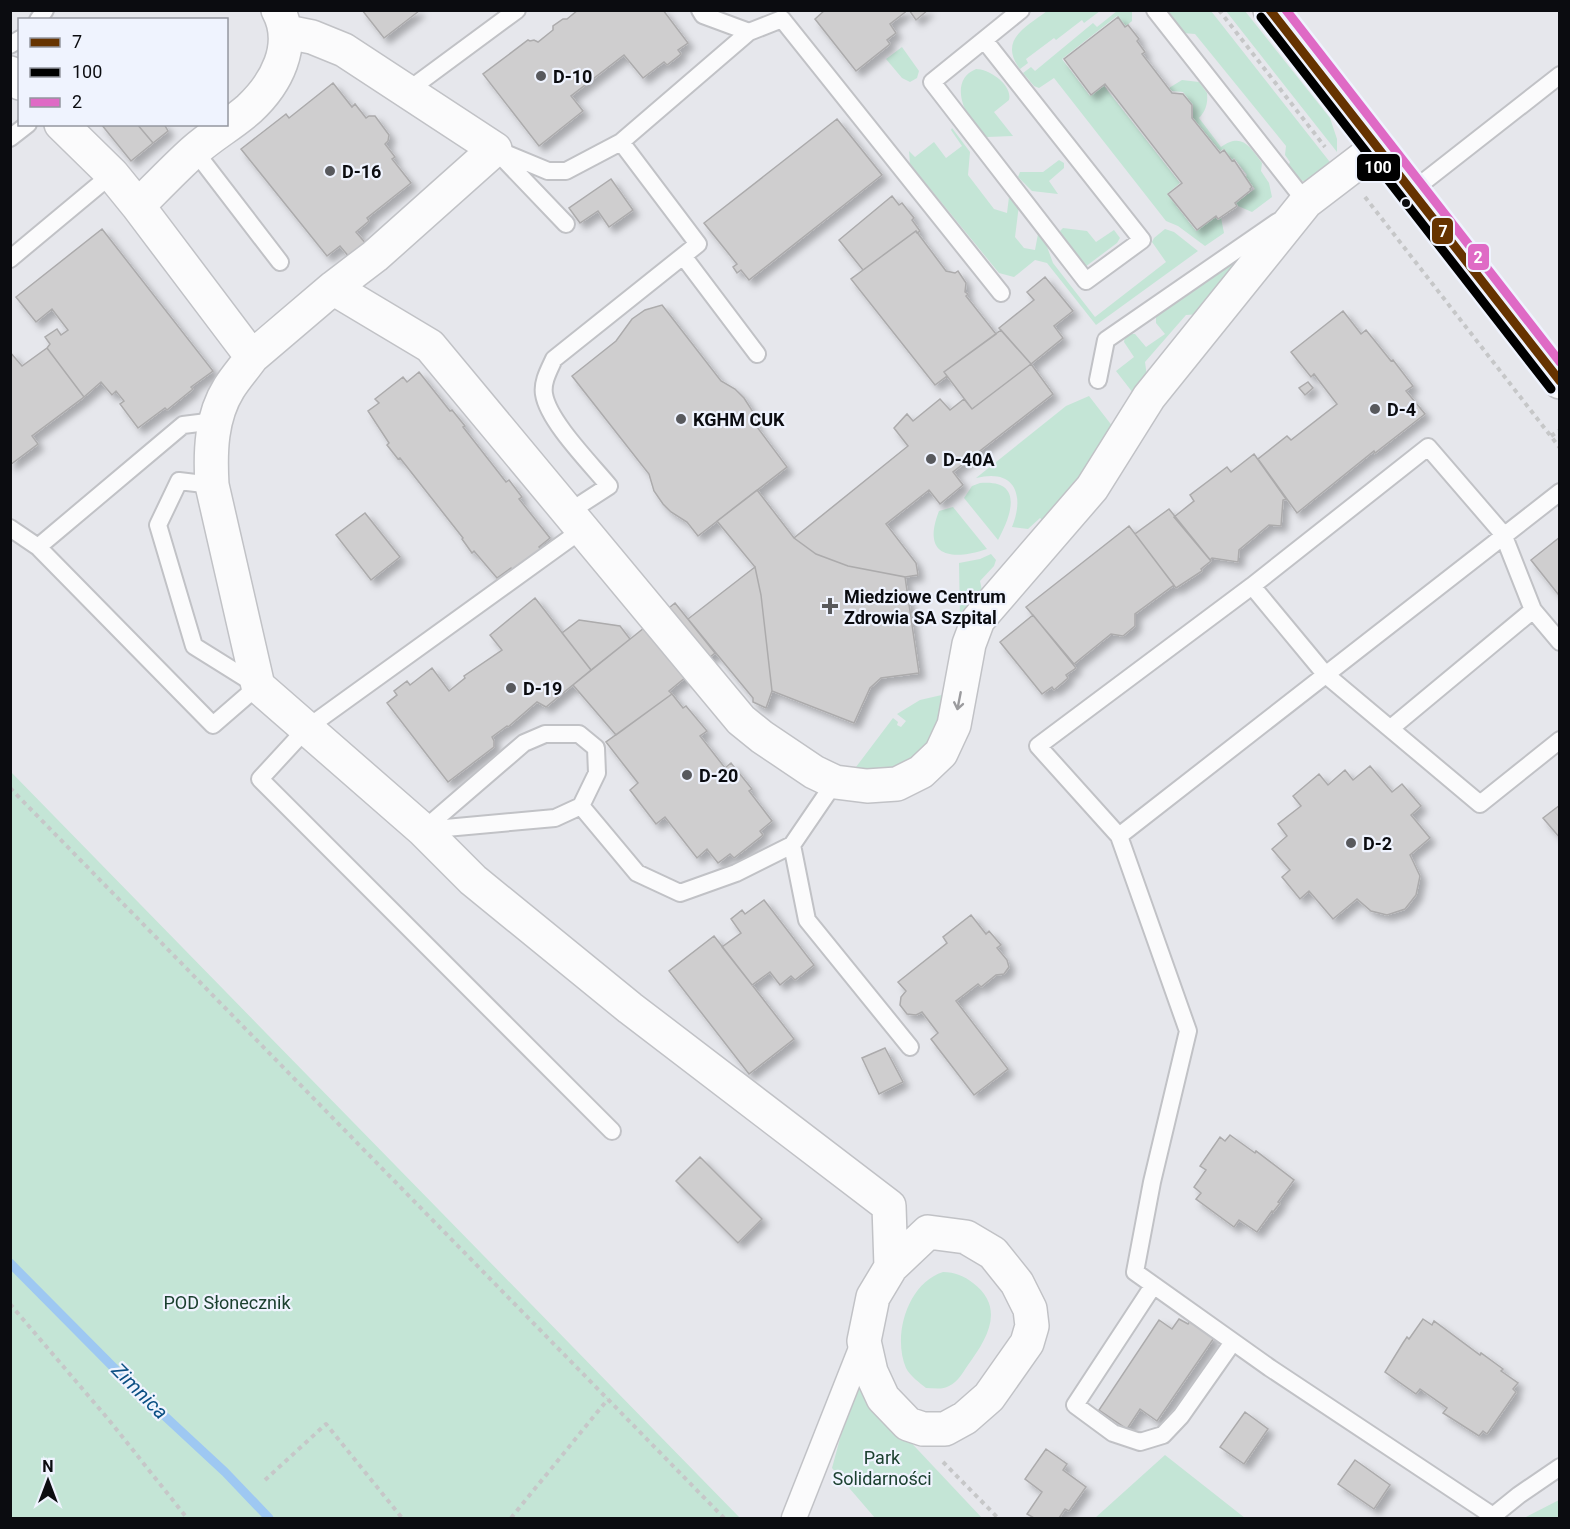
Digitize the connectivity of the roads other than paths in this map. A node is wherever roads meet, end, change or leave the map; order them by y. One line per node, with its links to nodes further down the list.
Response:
1 (517, 10): 10 (lane)
2 (700, 10): 7 (lane)
3 (1021, 10): 8 (lane)
4 (1155, 10): 22 (lane)
5 (1270, 10): 17 (street)
6 (283, 21): 10 (street); 11 (street)
7 (749, 32): 16 (lane); 29 (lane)
8 (985, 41): 8 (lane)
9 (1560, 75): 21 (lane)
10 (406, 92): 18 (street)
11 (228, 125)
12 (25, 126): 15 (lane)
13 (64, 126): 20 (street)
14 (226, 126): 19 (street)
15 (10, 138)
16 (621, 142): 18 (lane); 25 (lane)
17 (1378, 147): 21 (street); 22 (street)
18 (495, 149): 24 (lane); 28 (street)
19 (194, 150): 23 (street); 27 (lane)
20 (112, 174): 23 (street); 26 (lane)
21 (1412, 191): 33 (street)
22 (1306, 202): 32 (lane); 49 (street, one-way to 49)
23 (138, 206): 31 (street)
24 (566, 224)
25 (682, 256): 30 (lane); 37 (lane)
26 (10, 258)
27 (280, 262)
28 (333, 288): 31 (street); 37 (street)
29 (1001, 293)
30 (757, 354)
31 (252, 357): 34 (street)
32 (1098, 380)
33 (1560, 382)
34 (215, 421): 35 (street); 40 (lane)
35 (212, 485): 45 (street); 45 (lane)
36 (1560, 492): 39 (lane)
37 (576, 520): 46 (lane); 49 (street)
38 (10, 528): 40 (lane)
39 (1503, 534): 41 (lane); 42 (lane); 44 (lane)
40 (39, 547): 45 (lane)
41 (1252, 585): 44 (lane); 52 (lane)
42 (1533, 610): 43 (lane); 47 (lane)
43 (1560, 642)
44 (1325, 674): 47 (lane); 52 (lane)
45 (258, 686): 46 (street)
46 (307, 728): 51 (street); 55 (lane)
47 (1390, 729): 48 (lane)
48 (1560, 740)
49 (835, 782): 53 (lane)
50 (581, 806): 51 (lane); 51 (lane); 53 (lane)
51 (423, 830): 56 (street)
52 (1119, 836): 59 (lane)
53 (792, 845): 54 (lane)
54 (910, 1047)
55 (612, 1131)
56 (889, 1206): 57 (street); 58 (street)
57 (928, 1232): 58 (street); 60 (street)
58 (891, 1267): 60 (street)
59 (1153, 1286): 61 (lane); 61 (lane)
60 (864, 1341): 63 (street)
61 (1233, 1342): 62 (lane)
62 (1560, 1467)
63 (794, 1518)

